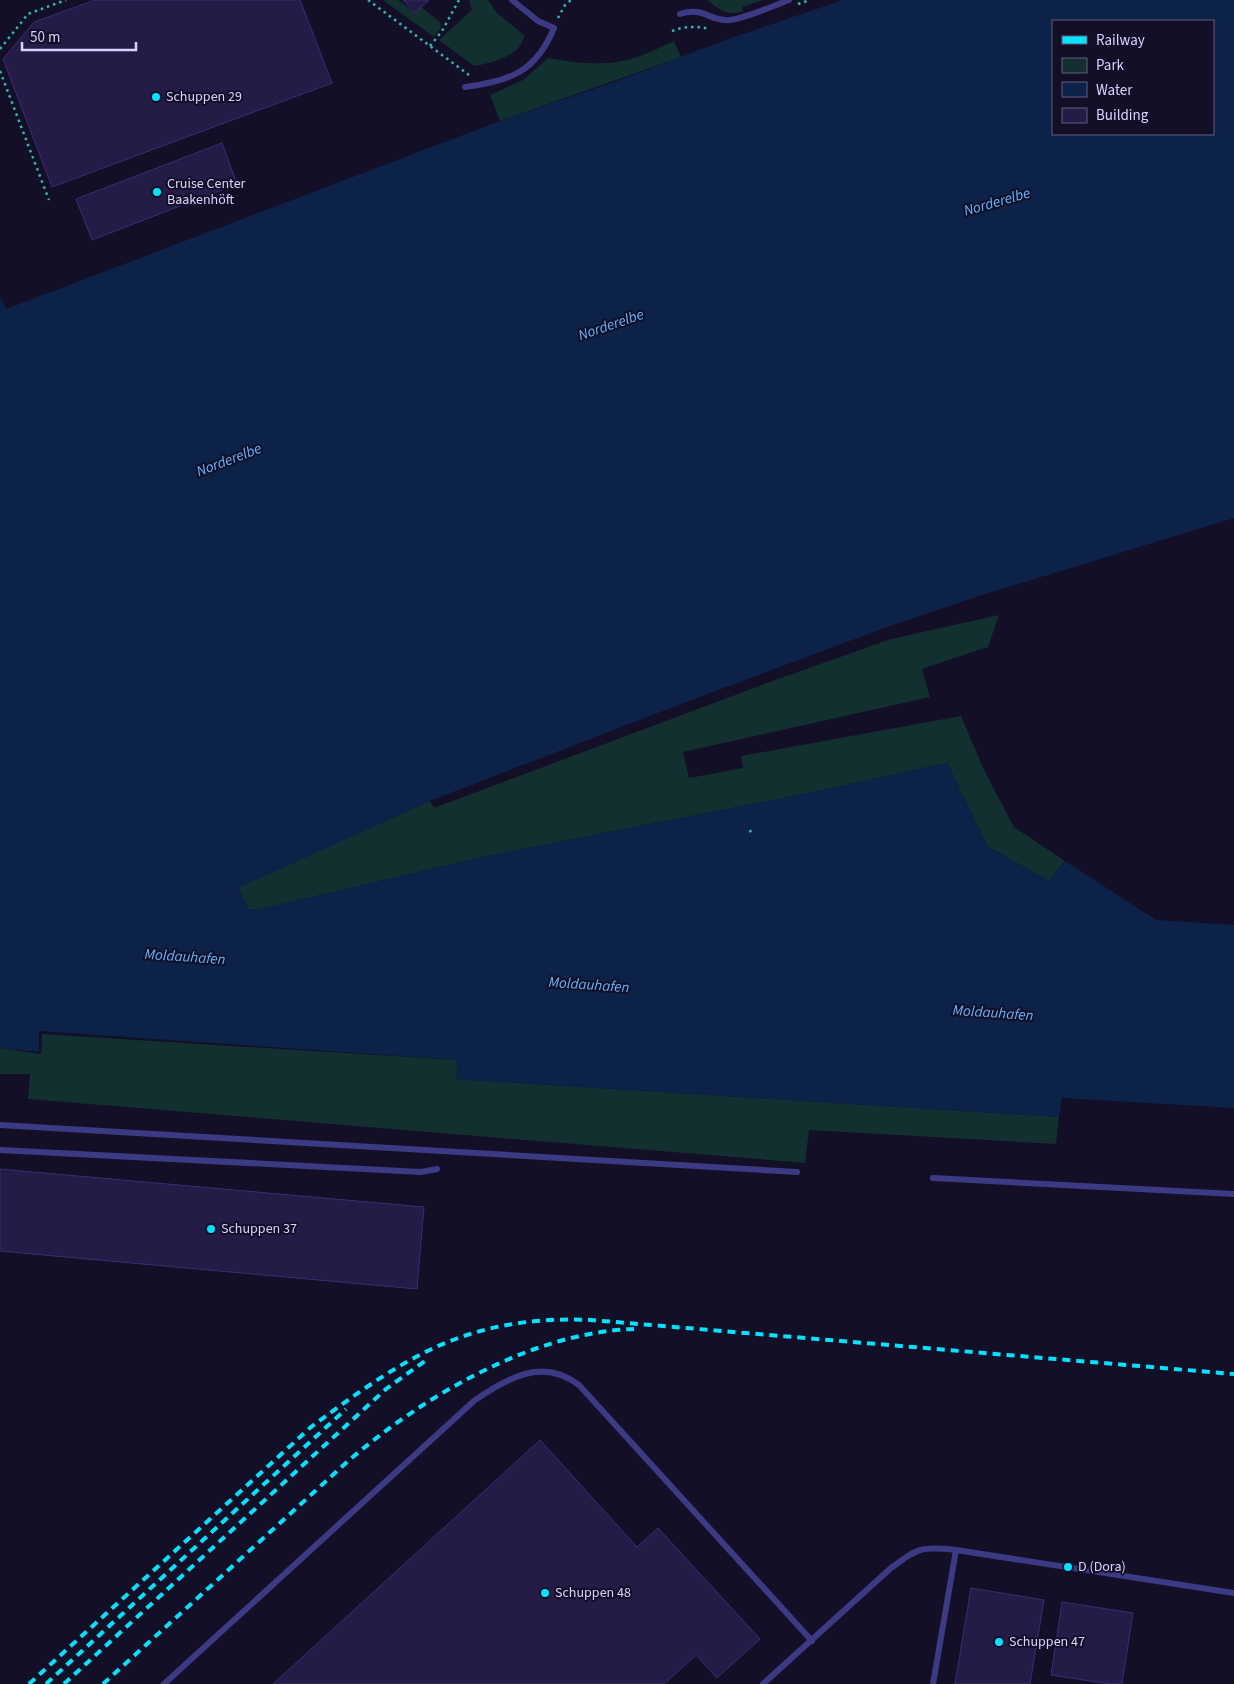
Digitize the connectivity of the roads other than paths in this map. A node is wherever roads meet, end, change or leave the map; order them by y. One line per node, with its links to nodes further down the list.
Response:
1 (512, 0): 4 (lane)
2 (789, 0): 3 (lane)
3 (680, 14)
4 (465, 87)
5 (0, 1125): 8 (lane)
6 (0, 1150): 7 (lane)
7 (437, 1170)
8 (797, 1172)
9 (932, 1178): 10 (lane)
10 (1218, 1193): 11 (lane); 12 (lane)
11 (1234, 1194)
12 (1234, 1198)
13 (956, 1550): 14 (lane); 15 (lane); 18 (lane)
14 (1234, 1593)
15 (812, 1641): 16 (lane); 17 (lane)
16 (164, 1684)
17 (763, 1684)
18 (933, 1684)

